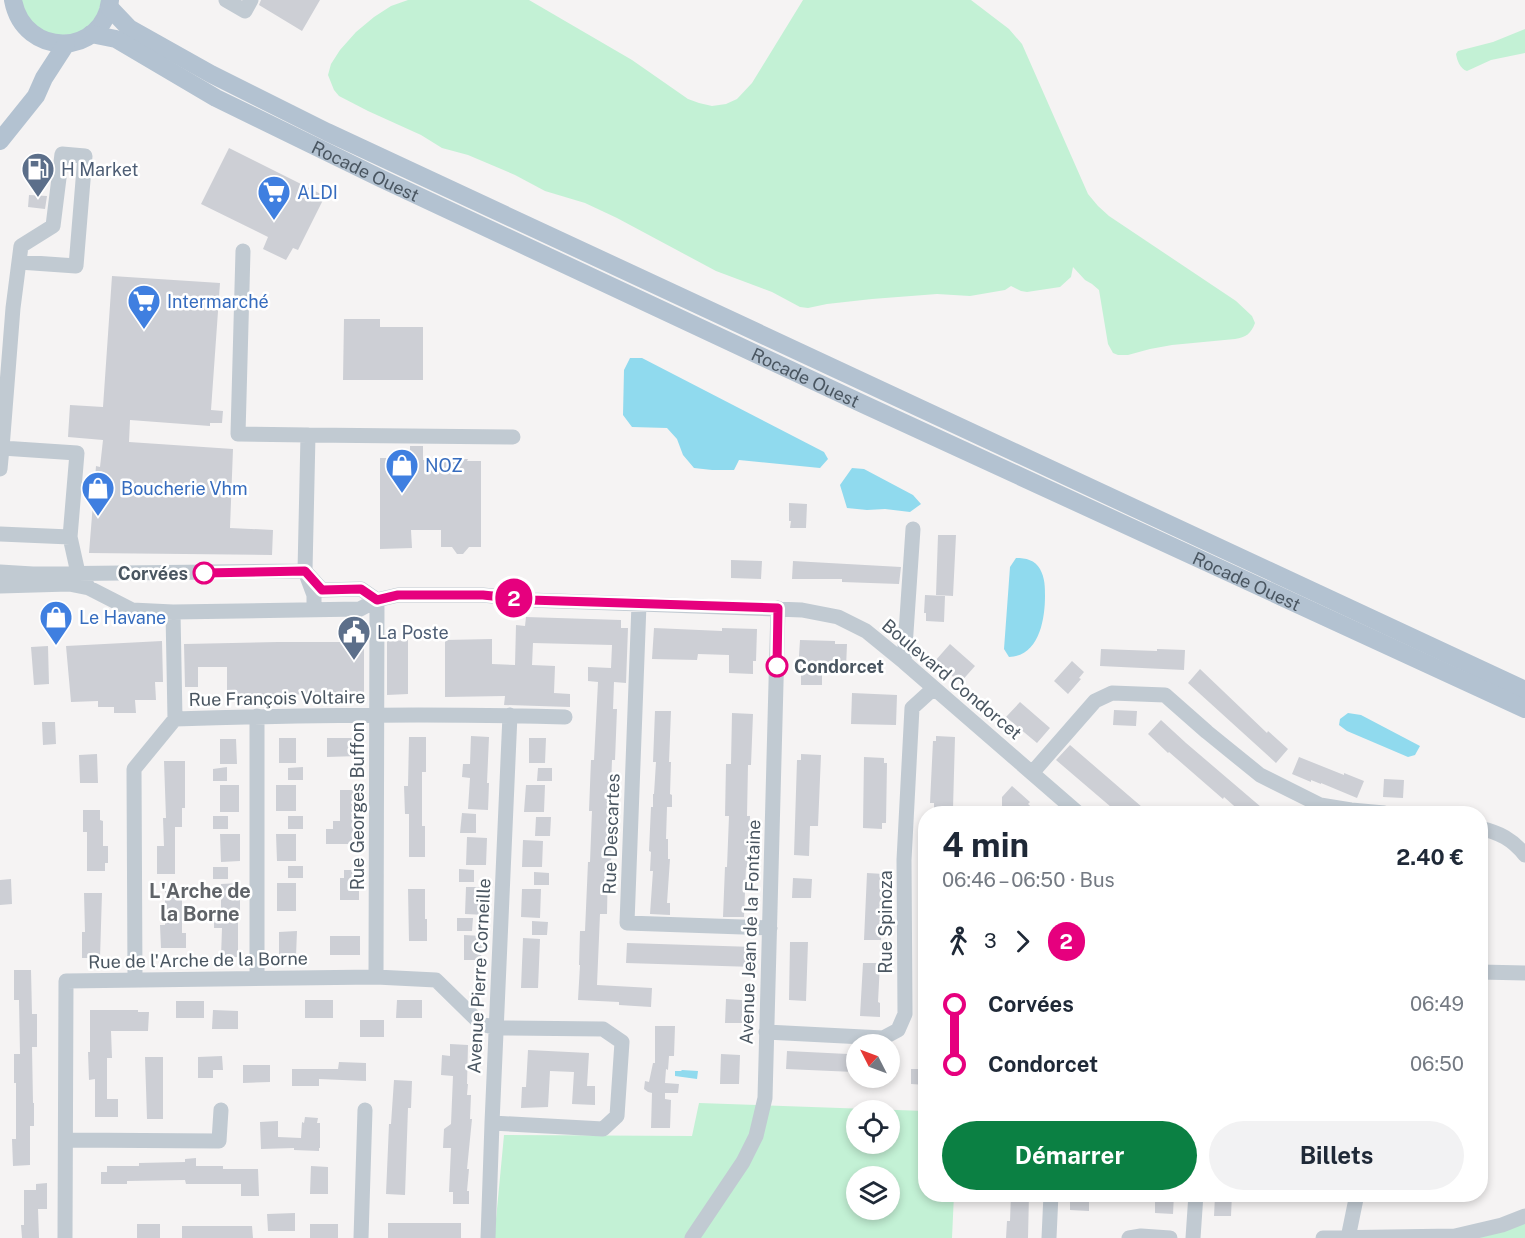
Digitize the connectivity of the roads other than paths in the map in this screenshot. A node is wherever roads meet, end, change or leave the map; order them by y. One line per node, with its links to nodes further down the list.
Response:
1 (13, 0): 6 (main road)
2 (226, 0): 3 (street)
3 (251, 0)
4 (110, 4): 5 (main road, Rocade Ouest); 32 (main road, Rocade Ouest)
5 (91, 34): 7 (main road); 33 (main road, Rocade Ouest)
6 (37, 37): 7 (main road); 8 (main road)
7 (66, 44): 8 (main road)
8 (44, 78): 9 (main road)
9 (0, 141)
10 (243, 251): 12 (street)
11 (19, 262): 11 (street); 14 (street)
12 (308, 435): 13 (street); 19 (street)
13 (513, 437)
14 (1, 448): 15 (street); 18 (street)
15 (0, 470)
16 (913, 530): 30 (street)
17 (0, 534): 18 (street)
18 (70, 537): 21 (street)
19 (305, 571): 22 (street); 25 (street); 28 (street)
20 (0, 572): 21 (street)
21 (78, 573): 22 (street); 24 (street)
22 (108, 573): 24 (street)
23 (0, 586): 24 (street)
24 (95, 591): 29 (street, Boulevard Condorcet)
25 (377, 600): 26 (street, Boulevard Condorcet); 28 (street, Boulevard Condorcet); 36 (street, Rue Georges Buffon)
26 (639, 603): 27 (street, Boulevard Condorcet); 44 (street, Rue Descartes)
27 (778, 608): 30 (street, Boulevard Condorcet); 44 (street, Avenue Jean de la Fontaine)
28 (314, 610): 29 (street, Boulevard Condorcet)
29 (172, 612): 38 (street)
30 (904, 662): 31 (street, Boulevard Condorcet)
31 (934, 688): 39 (street, Boulevard Condorcet); 51 (street, Rue Spinoza)
32 (1525, 690)
33 (1525, 708)
34 (510, 715): 36 (street, Rue François Voltaire); 37 (street, Rue François Voltaire); 50 (street, Avenue Pierre Corneille)
35 (257, 716): 36 (street, Rue François Voltaire); 38 (street, Rue François Voltaire); 48 (street)
36 (377, 716): 47 (street, Rue Georges Buffon)
37 (565, 717)
38 (175, 719): 49 (street, Rue François Voltaire)
39 (1032, 773): 40 (street, Boulevard Condorcet); 41 (street)
40 (1070, 806)
41 (1326, 806)
42 (1488, 830): 43 (street)
43 (1525, 855)
44 (770, 928): 51 (street, Avenue Jean de la Fontaine)
45 (1488, 972): 46 (street)
46 (1525, 973)
47 (376, 977): 48 (street, Rue de l'Arche de la Borne); 50 (street, Rue de l'Arche de la Borne)
48 (256, 978): 49 (street, Rue de l'Arche de la Borne)
49 (135, 980): 55 (street, Rue de l'Arche de la Borne)
50 (497, 1028): 54 (street, Avenue Pierre Corneille); 54 (street)
51 (766, 1032): 63 (street, Avenue Jean de la Fontaine)
52 (221, 1110): 55 (street)
53 (365, 1110): 61 (street)
54 (492, 1123): 62 (street, Avenue Pierre Corneille)
55 (66, 1140): 60 (street, Rue de l'Arche de la Borne)
56 (1051, 1202): 64 (street)
57 (1195, 1202): 67 (street)
58 (1355, 1202): 69 (street)
59 (1525, 1216): 69 (street)
60 (65, 1238)
61 (361, 1238)
62 (488, 1238)
63 (692, 1238)
64 (1049, 1238)
65 (1129, 1238): 66 (street)
66 (1170, 1238)
67 (1193, 1238)
68 (1323, 1238): 69 (street)
69 (1348, 1238)

